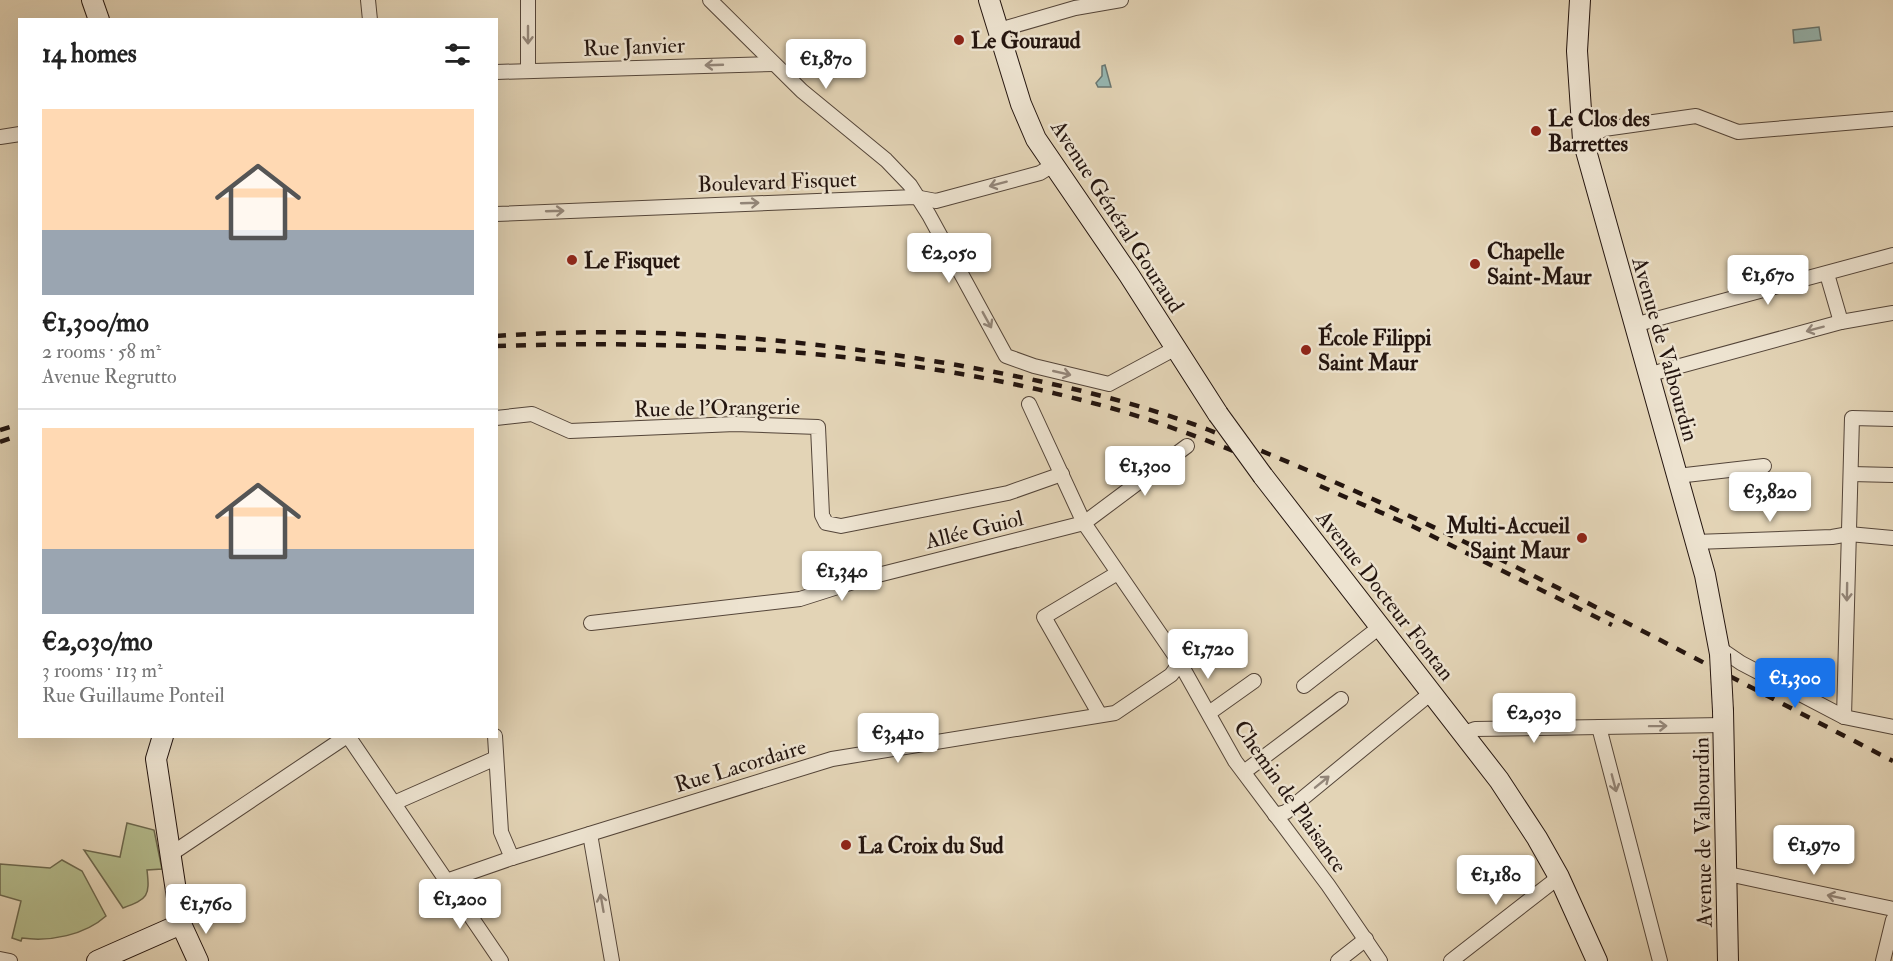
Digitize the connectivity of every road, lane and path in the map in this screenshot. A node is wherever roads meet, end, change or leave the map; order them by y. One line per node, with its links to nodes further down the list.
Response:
1 (92, 0): 8 (street)
2 (368, 0): 9 (street)
3 (528, 0): 12 (street, one-way to 12)
4 (710, 0): 11 (street)
5 (989, 0): 10 (street, Avenue Général Gouraud)
6 (1120, 0): 10 (street)
7 (1580, 0): 17 (street, Avenue de Valbourdin)
8 (98, 18)
9 (370, 18)
10 (999, 30): 18 (street, Avenue Général Gouraud)
11 (773, 64): 12 (street, Rue Janvier, one-way to 12); 19 (street)
12 (528, 70): 13 (street, Rue Janvier)
13 (498, 72)
14 (1893, 119): 17 (street)
15 (18, 134): 16 (street)
16 (0, 137)
17 (1583, 140): 25 (street, Avenue de Valbourdin)
18 (1053, 165): 19 (street, Boulevard Fisquet, one-way to 19); 26 (street, Avenue Général Gouraud)
19 (915, 197): 20 (street, Boulevard Fisquet, one-way to 19); 26 (street, one-way to 26)
20 (498, 214)
21 (1893, 255): 22 (street)
22 (1827, 274): 24 (street); 25 (street)
23 (1893, 313): 24 (street)
24 (1841, 322): 27 (street, one-way to 27)
25 (1634, 325): 27 (street, Avenue de Valbourdin)
26 (1176, 348): 36 (street, Avenue Général Gouraud, bridge)
27 (1647, 375): 37 (street, Avenue de Valbourdin)
28 (1029, 404): 33 (street, Chemin de Plaisance)
29 (498, 418): 33 (street, Rue de l'Orangerie)
30 (1893, 419): 34 (street)
31 (1187, 446): 38 (street)
32 (1764, 466): 37 (street)
33 (1062, 474): 38 (street, Chemin de Plaisance)
34 (1851, 474): 35 (street); 39 (street)
35 (1893, 475)
36 (1263, 476): 44 (street, Avenue Docteur Fontan)
37 (1677, 476): 41 (street, Avenue de Valbourdin)
38 (1083, 523): 42 (street, Chemin de Plaisance); 43 (street, Allée Guiol)
39 (1849, 534): 40 (street); 41 (street); 53 (street, one-way to 53)
40 (1893, 538)
41 (1695, 542): 45 (street, Avenue de Valbourdin)
42 (1116, 574): 46 (street, Chemin de Plaisance); 52 (street)
43 (591, 623)
44 (1381, 626): 48 (street); 49 (street, Avenue Docteur Fontan)
45 (1720, 651): 53 (street); 54 (street, Avenue de Valbourdin, bridge)
46 (1180, 663): 51 (street, Chemin de Plaisance); 52 (street, Rue Lacordaire)
47 (1254, 681): 51 (street)
48 (1304, 686)
49 (1431, 693): 57 (street, Avenue Docteur Fontan); 65 (street, one-way to 49)
50 (1341, 699): 63 (street)
51 (1209, 713): 63 (street, Chemin de Plaisance)
52 (1100, 716): 66 (street, Rue Lacordaire)
53 (1844, 717): 55 (street)
54 (1723, 718): 56 (street, one-way to 54); 69 (street, Avenue de Valbourdin)
55 (1893, 726)
56 (1599, 727): 57 (street); 86 (street, one-way to 86)
57 (1464, 732): 70 (street, Avenue Docteur Fontan)
58 (162, 738): 67 (street)
59 (345, 738): 67 (street)
60 (349, 738): 64 (street)
61 (495, 738): 62 (street)
62 (496, 758): 64 (street); 68 (street)
63 (1244, 772): 65 (street, Chemin de Plaisance)
64 (394, 802): 71 (street)
65 (1275, 815): 75 (street, Chemin de Plaisance)
66 (590, 834): 68 (street, Rue Lacordaire); 81 (street, one-way to 66)
67 (171, 854): 74 (street)
68 (512, 858): 71 (street, Rue Lacordaire)
69 (1728, 874): 72 (street, one-way to 69); 87 (street, Avenue de Valbourdin)
70 (1559, 878): 84 (street); 85 (street, Avenue Docteur Fontan)
71 (446, 881): 80 (street)
72 (1893, 909)
73 (1893, 920): 88 (street)
74 (181, 924): 78 (street); 79 (street)
75 (1366, 939): 82 (street); 83 (street, Chemin de Plaisance)
76 (0, 959): 77 (street)
77 (10, 961)
78 (97, 961)
79 (198, 961)
80 (501, 961)
81 (612, 961)
82 (1338, 961)
83 (1380, 961)
84 (1451, 961)
85 (1597, 961)
86 (1660, 961)
87 (1728, 961)
88 (1883, 961)

